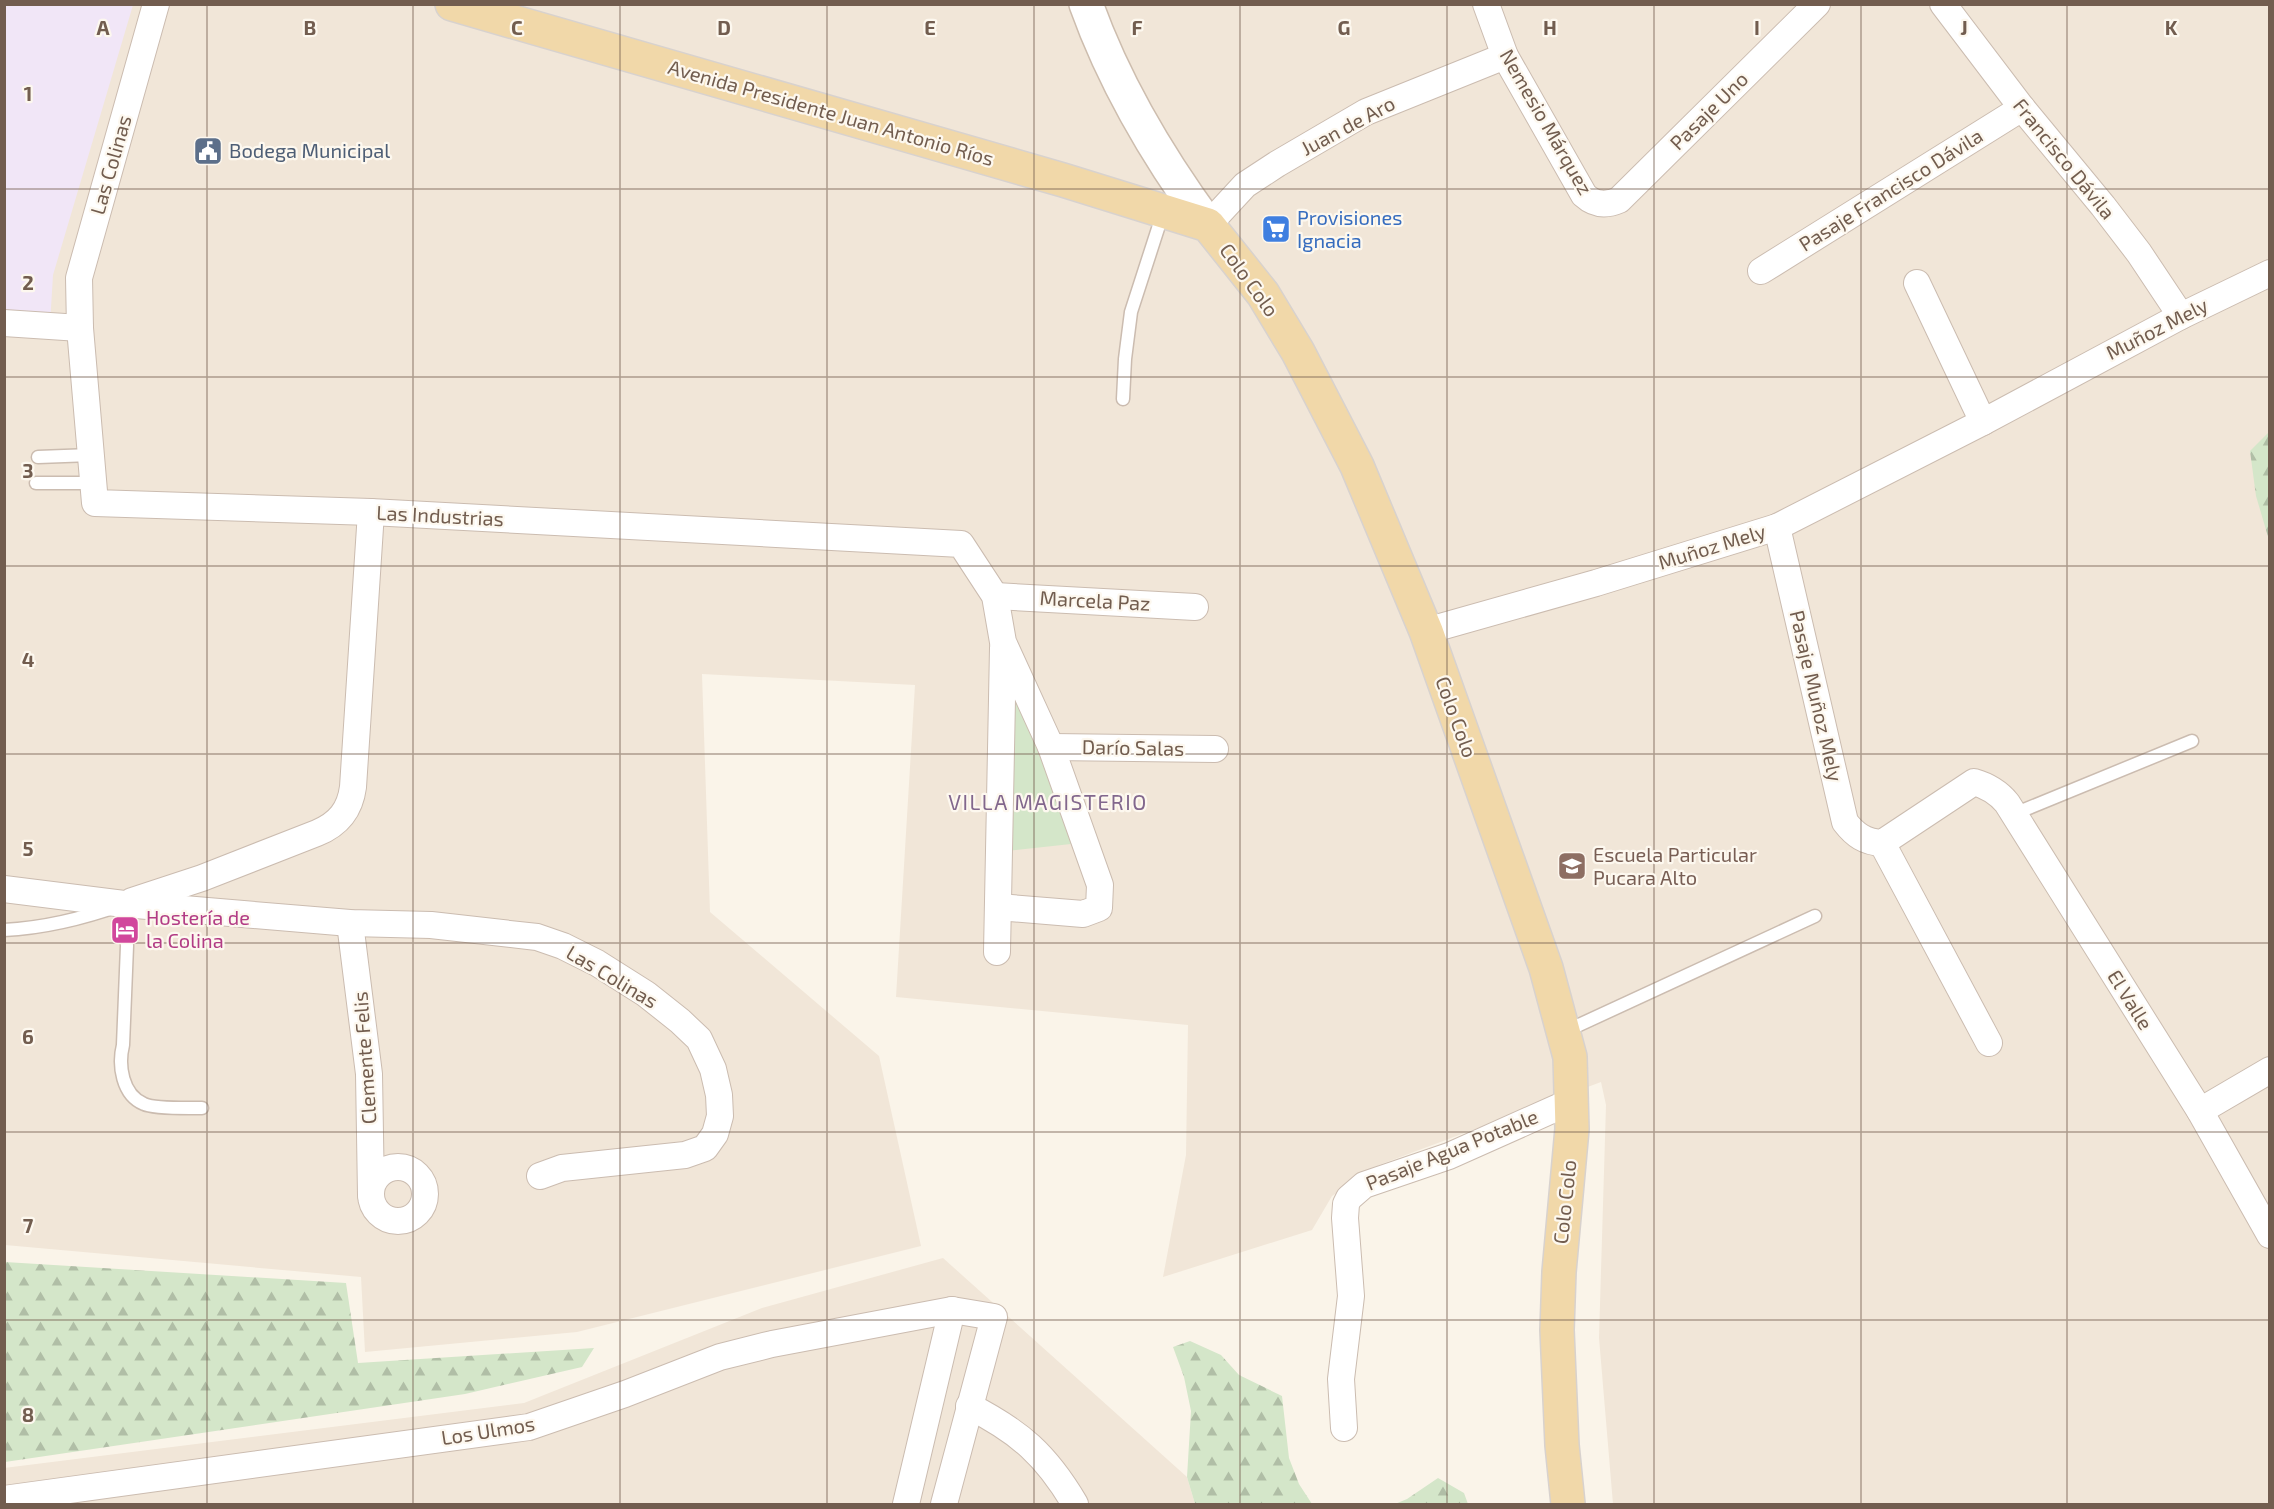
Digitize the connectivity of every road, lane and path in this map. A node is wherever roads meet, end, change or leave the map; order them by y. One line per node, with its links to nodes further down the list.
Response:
1 (156, 4): 17 (street, Las Colinas)
2 (452, 4): 10 (main road, Avenida Presidente Juan Antonio Ríos)
3 (1086, 4): 11 (main road, Colo Colo)
4 (1486, 4): 7 (street, Nemesio Márquez)
5 (1816, 4): 9 (street, Pasaje Uno)
6 (1943, 4): 8 (street, Francisco Dávila)
7 (1505, 56): 9 (street, Nemesio Márquez); 11 (street, Juan de Aro)
8 (2022, 108): 12 (street, Pasaje Francisco Dávila); 15 (street, Francisco Dávila)
9 (1596, 203)
10 (1164, 212): 11 (main road, Avenida Presidente Juan Antonio Ríos); 18 (lane)
11 (1208, 225): 28 (main road, Colo Colo)
12 (1761, 271)
13 (2270, 273): 15 (street, Muñoz Mely)
14 (1917, 283): 19 (street)
15 (2181, 316): 19 (street, Muñoz Mely)
16 (4, 324): 17 (street)
17 (80, 328): 20 (street, Las Industrias)
18 (1123, 399)
19 (1983, 422): 25 (street, Muñoz Mely)
20 (91, 455): 21 (lane); 23 (street, Las Industrias)
21 (38, 457)
22 (36, 483): 23 (lane)
23 (93, 483): 24 (street, Las Industrias)
24 (371, 512): 26 (street, Las Industrias); 36 (street, Las Colinas)
25 (1777, 527): 28 (street, Muñoz Mely); 34 (street, Pasaje Muñoz Mely)
26 (995, 596): 27 (street, Marcela Paz); 29 (street)
27 (1195, 607)
28 (1426, 632): 42 (main road, Colo Colo)
29 (1003, 642): 31 (street); 37 (street)
30 (2192, 741): 33 (lane)
31 (1051, 747): 32 (street, Darío Salas); 37 (street)
32 (1215, 749)
33 (2014, 814): 34 (street, El Valle); 47 (street, El Valle)
34 (1882, 843): 43 (street)
35 (4, 889): 36 (street, Las Colinas)
36 (124, 904): 39 (street, Las Colinas); 40 (lane); 46 (lane)
37 (998, 908): 41 (street)
38 (1815, 916): 42 (lane)
39 (350, 923): 48 (street, Las Colinas); 49 (street, Clemente Felis)
40 (4, 930)
41 (997, 952)
42 (1563, 1032): 45 (main road, Colo Colo)
43 (1989, 1043)
44 (2270, 1070): 47 (street)
45 (1572, 1101): 53 (street, Pasaje Agua Potable); 58 (main road, Colo Colo)
46 (202, 1108)
47 (2200, 1111): 50 (street, El Valle)
48 (540, 1176)
49 (371, 1195)
50 (2269, 1232)
51 (952, 1310): 52 (street, Los Ulmos); 54 (street, Los Ulmos); 55 (street)
52 (969, 1406): 56 (street); 57 (street)
53 (1344, 1428)
54 (4, 1498)
55 (906, 1504)
56 (944, 1504)
57 (1075, 1504)
58 (1568, 1504)

